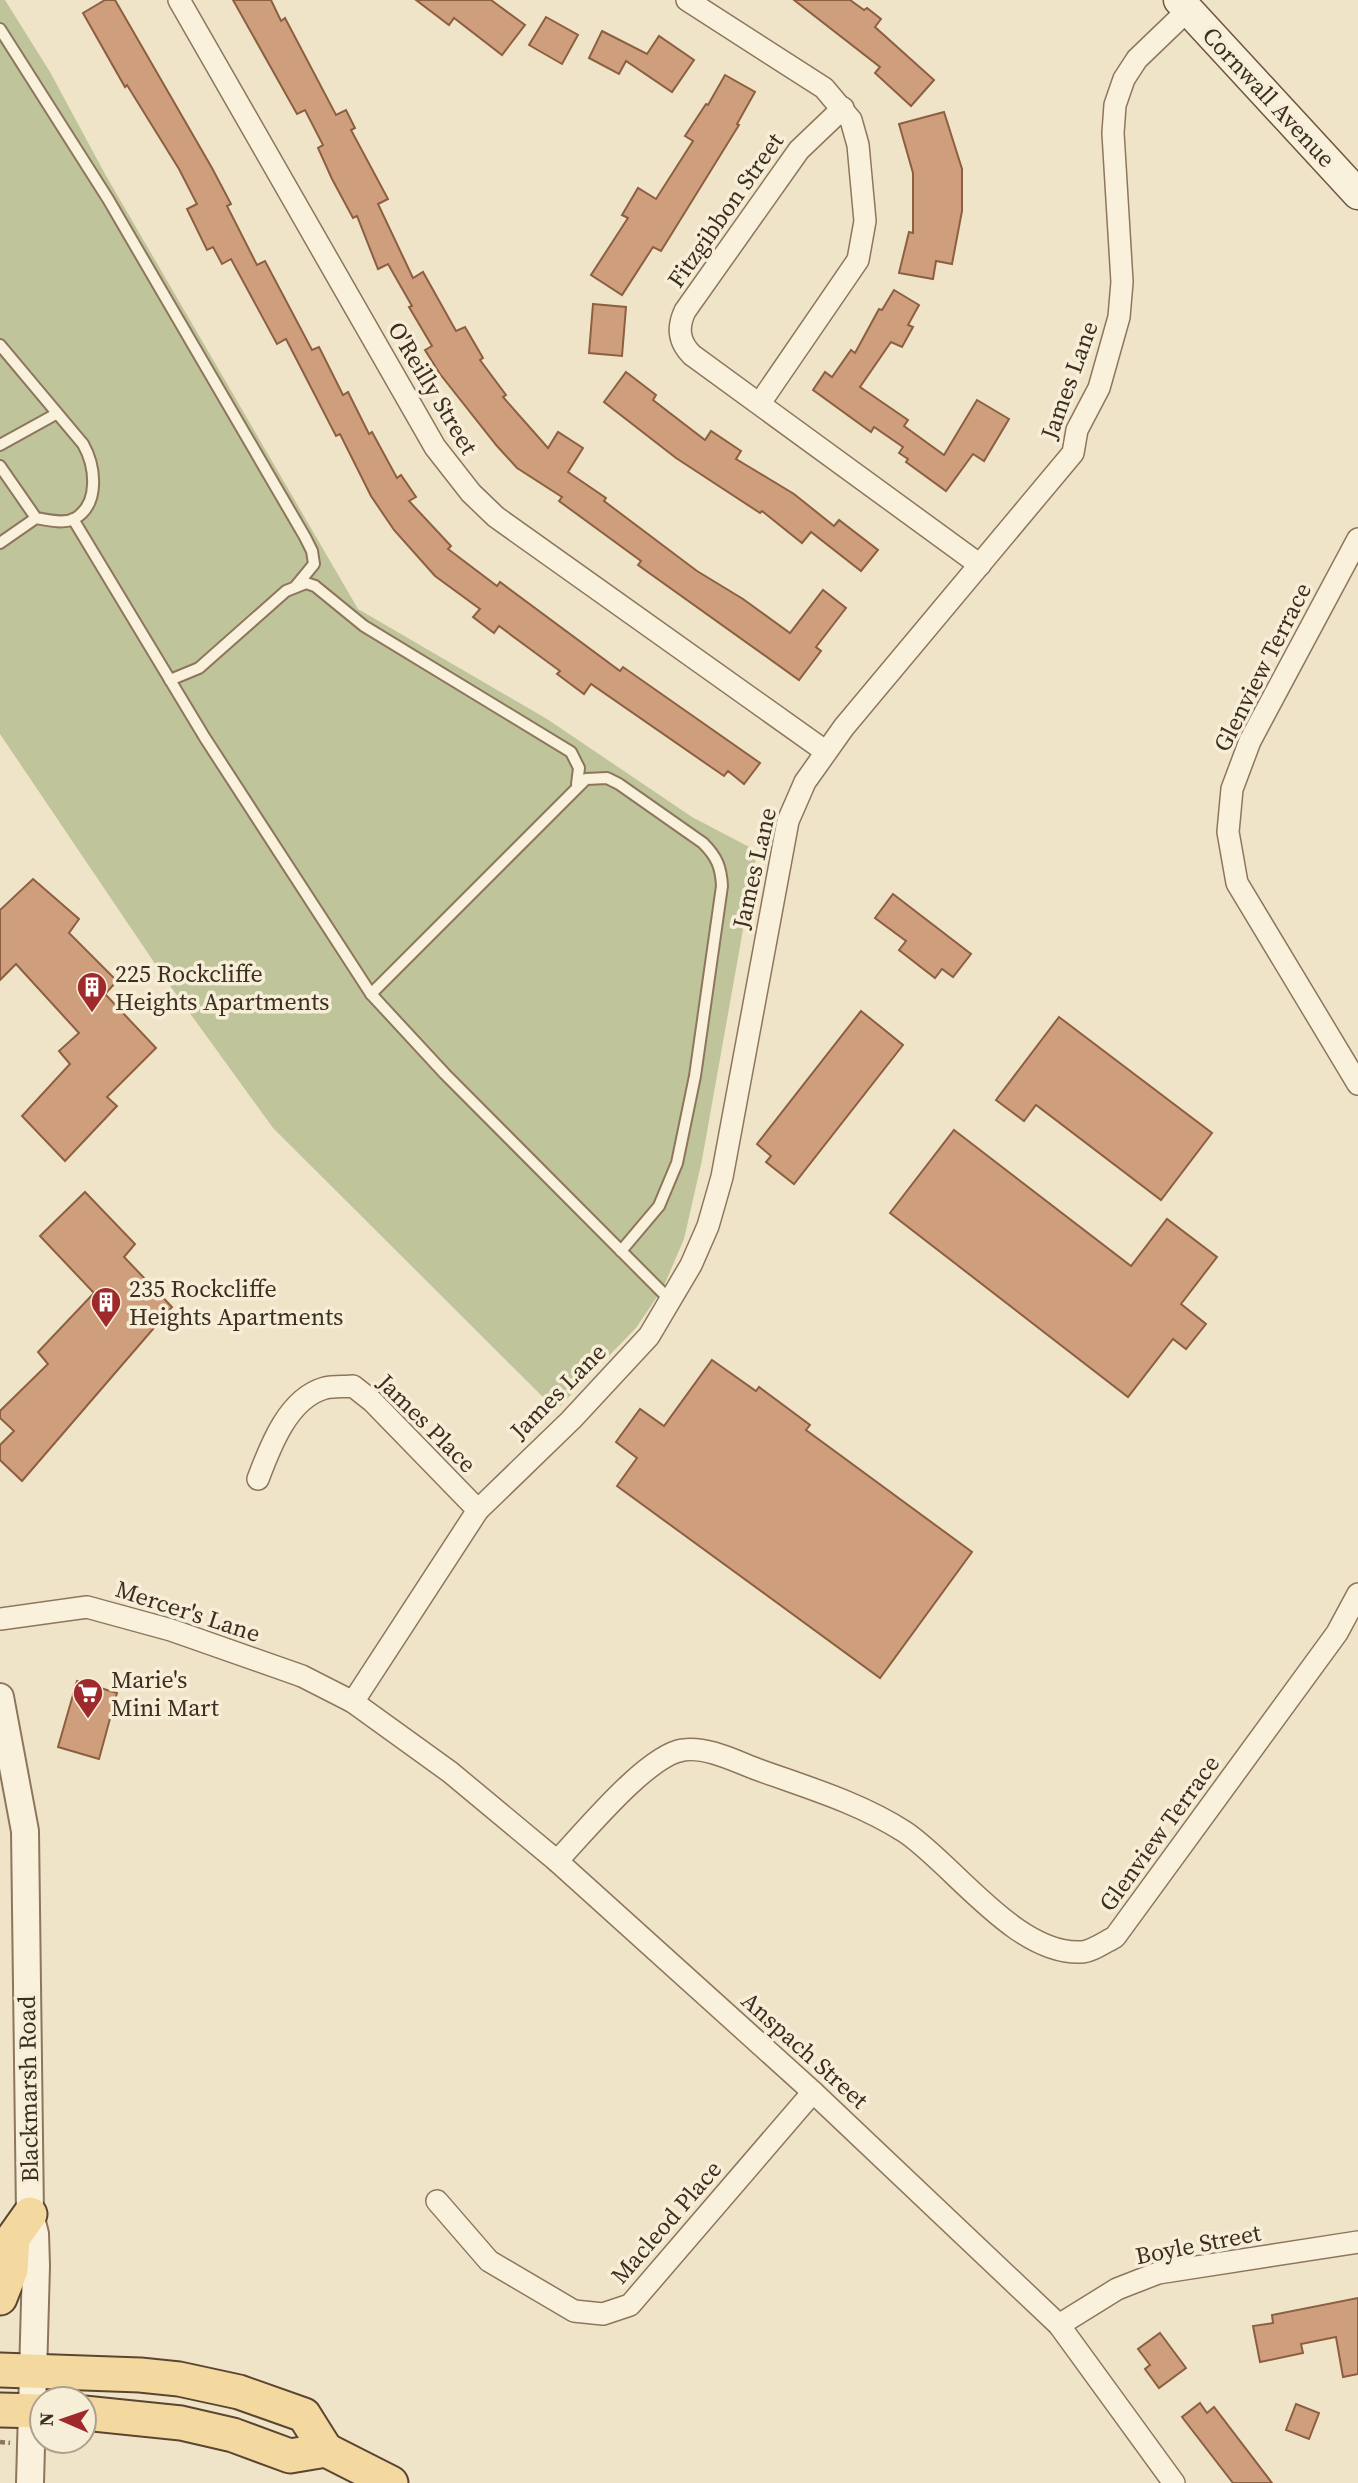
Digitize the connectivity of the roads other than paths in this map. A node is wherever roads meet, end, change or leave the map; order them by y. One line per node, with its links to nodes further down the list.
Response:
1 (179, 0): 19 (street, O'Reilly Street)
2 (687, 0): 5 (street)
3 (1184, 5): 6 (main road, Cornwall Avenue); 16 (street, James Lane)
4 (0, 29): 17 (lane)
5 (844, 108): 8 (street); 8 (street, Fitzgibbon Street)
6 (1358, 194)
7 (0, 345): 9 (lane)
8 (760, 403): 16 (street, Fitzgibbon Street)
9 (56, 414): 10 (lane); 13 (lane)
10 (0, 445)
11 (0, 466): 12 (lane)
12 (36, 518): 13 (lane); 15 (lane)
13 (73, 519): 18 (lane)
14 (1358, 539): 22 (street, Glenview Terrace)
15 (0, 543)
16 (980, 565): 19 (street, James Lane)
17 (296, 586): 18 (lane); 20 (lane)
18 (170, 680): 21 (lane)
19 (825, 751): 24 (street, James Lane)
20 (577, 784): 21 (lane); 23 (lane)
21 (371, 994): 23 (lane)
22 (1358, 1084)
23 (621, 1251): 24 (lane)
24 (672, 1301): 26 (street, James Lane)
25 (258, 1479): 26 (street, James Place)
26 (478, 1510): 30 (street, James Lane)
27 (1358, 1594): 33 (street, Glenview Terrace)
28 (0, 1619): 30 (street, Mercer's Lane)
29 (0, 1697): 32 (street, Blackmarsh Road)
30 (353, 1702): 33 (street, Anspach Street)
31 (0, 1761): 32 (lane)
32 (18, 1790): 36 (street, Blackmarsh Road)
33 (557, 1861): 34 (street, Anspach Street)
34 (813, 2092): 35 (street, Macleod Place); 39 (street, Anspach Street)
35 (437, 2200)
36 (30, 2214): 38 (main road); 41 (street, Blackmarsh Road)
37 (1358, 2242): 39 (street, Boyle Street)
38 (0, 2298)
39 (1059, 2325): 47 (street, Anspach Street)
40 (0, 2370): 41 (main road)
41 (34, 2370): 42 (street, Blackmarsh Road); 44 (main road)
42 (25, 2410): 45 (street, Blackmarsh Road)
43 (98, 2414): 44 (main road)
44 (326, 2450): 46 (main road)
45 (30, 2483)
46 (391, 2483)
47 (1174, 2483)

